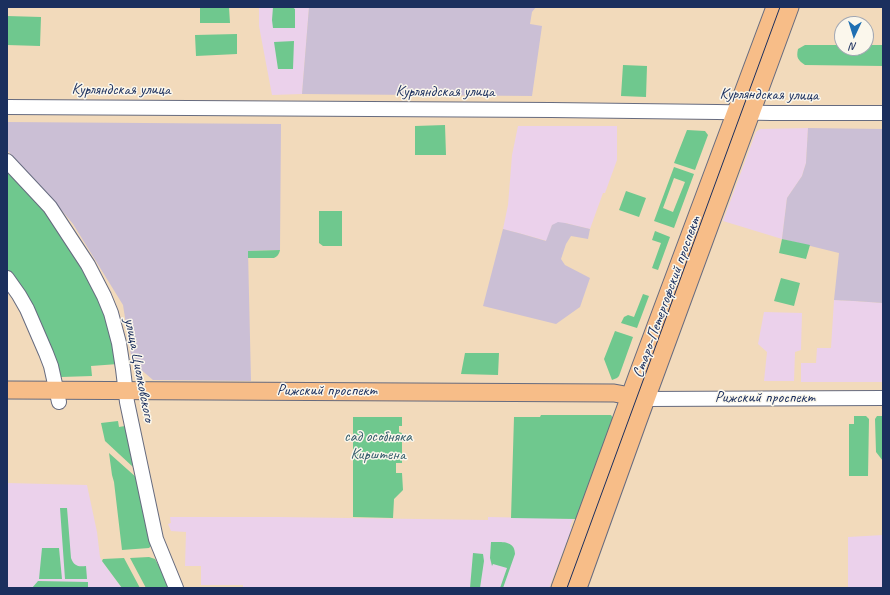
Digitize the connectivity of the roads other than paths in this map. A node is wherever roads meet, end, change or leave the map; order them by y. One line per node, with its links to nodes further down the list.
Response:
1 (775, 7): 4 (main road, Старо-Петергофский проспект)
2 (790, 7): 4 (main road, Старо-Петергофский проспект)
3 (7, 107): 4 (street, Курляндская улица)
4 (744, 112): 5 (street, Курляндская улица); 12 (main road, Старо-Петергофский проспект)
5 (883, 113)
6 (7, 161): 10 (street, улица Циолковского)
7 (7, 278): 9 (street)
8 (7, 390): 9 (main road, Рижский проспект)
9 (57, 396): 10 (main road, Рижский проспект); 13 (main road, Рижский проспект)
10 (126, 396): 12 (main road, Рижский проспект); 14 (street, улица Циолковского)
11 (883, 398): 12 (street, Рижский проспект)
12 (635, 399): 15 (main road, Старо-Петергофский проспект); 16 (main road, Старо-Петергофский проспект)
13 (7, 401)
14 (176, 588)
15 (560, 588)
16 (578, 588)

